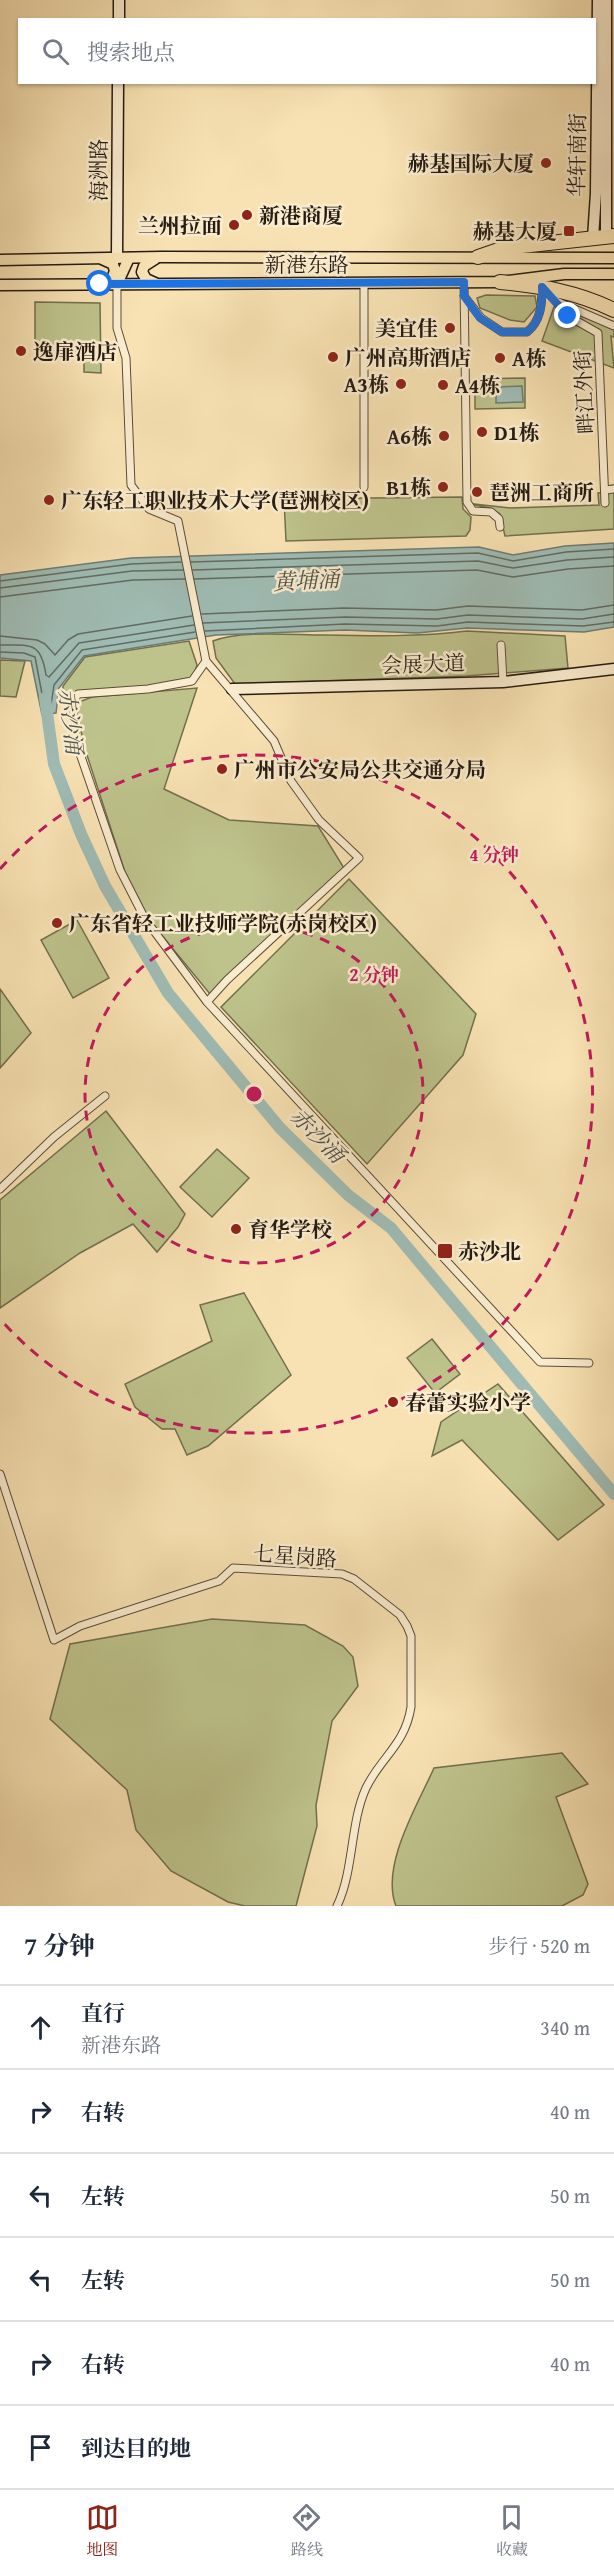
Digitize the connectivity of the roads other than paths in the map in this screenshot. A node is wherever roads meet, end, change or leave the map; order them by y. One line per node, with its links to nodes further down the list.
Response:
1 (119, 0): 4 (street)
2 (598, 0): 7 (street, 华轩南街)
3 (606, 0): 6 (street, 华轩南街)
4 (119, 18)
5 (118, 84): 11 (street, 海洲路)
6 (610, 176): 7 (street, 华轩南街)
7 (604, 237): 9 (highway)
8 (161, 257): 9 (main road, 新港东路); 11 (main road, 新港东路); 20 (main road)
9 (478, 257): 12 (main road, 新港东路)
10 (99, 258): 11 (main road, 新港东路); 13 (main road, 新港东路); 18 (main road)
11 (123, 258): 19 (main road)
12 (614, 258)
13 (0, 260)
14 (614, 274): 16 (main road, 新港东路)
15 (464, 282): 16 (main road, 新港东路); 17 (main road, 新港东路); 23 (street)
16 (500, 282): 22 (highway)
17 (364, 283): 20 (main road, 新港东路); 27 (street)
18 (100, 284): 19 (main road, 新港东路); 21 (main road, 新港东路)
19 (117, 284): 20 (main road, 新港东路); 33 (street)
20 (161, 284)
21 (0, 285)
22 (542, 287): 23 (street); 24 (street, 畔江外街); 25 (highway)
23 (464, 296): 31 (street)
24 (556, 301): 26 (street); 29 (street, 畔江外街)
25 (614, 310)
26 (614, 326)
27 (364, 487)
28 (614, 489): 29 (street)
29 (605, 490): 30 (street, 畔江外街)
30 (605, 503)
31 (500, 527)
32 (501, 645): 35 (street)
33 (207, 661): 36 (street); 37 (street)
34 (614, 669): 35 (street, 会展大道)
35 (503, 682): 36 (street, 会展大道)
36 (232, 689): 37 (street)
37 (207, 1002): 40 (street)
38 (105, 1096): 39 (street)
39 (0, 1189)
40 (589, 1363)
41 (0, 1474): 42 (street, 七星岗路)
42 (337, 1906)

